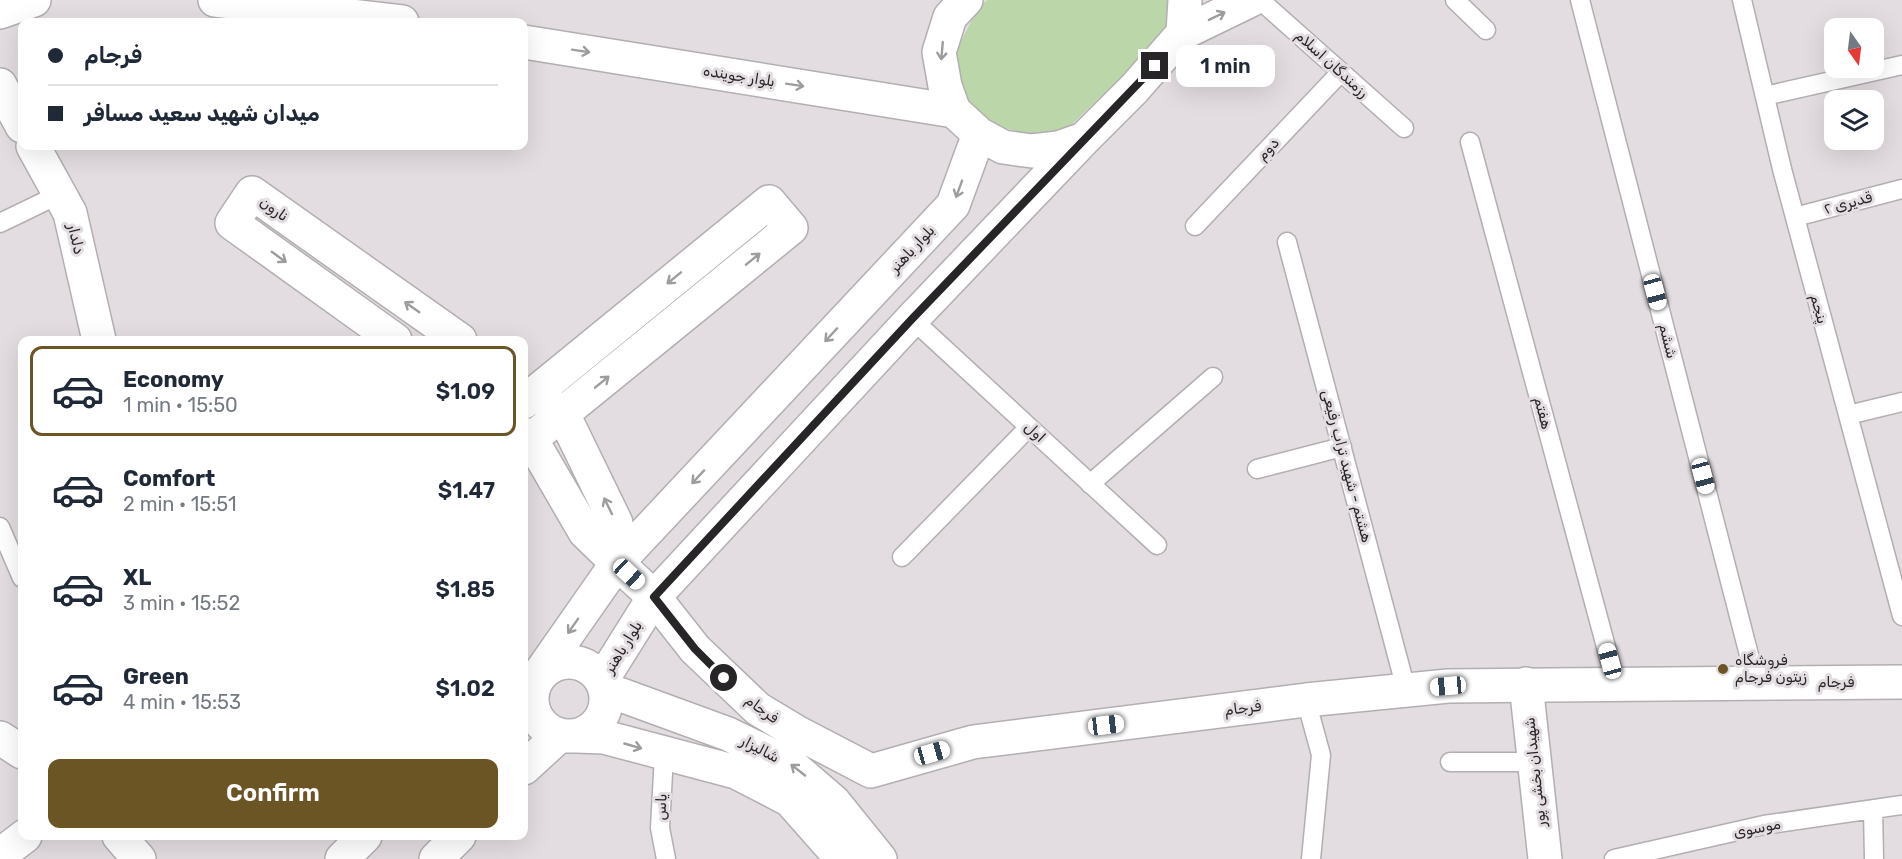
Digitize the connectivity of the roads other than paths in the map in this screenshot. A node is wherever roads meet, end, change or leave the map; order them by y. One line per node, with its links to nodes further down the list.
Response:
1 (34, 0): 10 (street)
2 (214, 0): 11 (street)
3 (966, 0): 19 (street, one-way to 19)
4 (1185, 0): 13 (street)
5 (1251, 0): 13 (street, one-way to 5)
6 (1260, 0): 16 (lane, رزمندگان اسلام)
7 (1455, 0): 12 (lane)
8 (1580, 0): 56 (lane, ششم)
9 (1742, 0): 18 (lane, پنجم)
10 (0, 12)
11 (368, 18)
12 (1486, 30)
13 (1183, 33): 23 (street, بلوار باهنر)
14 (528, 43): 19 (street, بلوار جوینده, one-way to 19)
15 (1902, 65): 18 (lane)
16 (1341, 72): 21 (lane, رزمندگان اسلام); 30 (lane, دوم)
17 (0, 85): 20 (street)
18 (1765, 96): 28 (lane, پنجم)
19 (954, 111): 22 (street)
20 (18, 119)
21 (1404, 128)
22 (979, 134): 23 (street); 51 (street, بلوار باهنر, one-way to 51)
23 (1084, 139): 32 (street, بلوار باهنر)
24 (1470, 142): 59 (lane, هفتم)
25 (35, 150): 27 (street, دلدار)
26 (1902, 189): 28 (lane, قدیری ۲)
27 (60, 194): 29 (lane); 33 (street, دلدار)
28 (1795, 217): 41 (lane, پنجم)
29 (0, 223)
30 (1195, 226)
31 (1287, 242): 45 (lane, هشتم - شهید تراب رفیعی)
32 (912, 319): 42 (lane, اول); 53 (street, بلوار باهنر)
33 (98, 336)
34 (389, 336): 35 (street, نارون, one-way to 34)
35 (454, 336)
36 (1213, 377): 47 (lane)
37 (528, 392): 40 (street, one-way to 37)
38 (528, 394): 40 (street)
39 (1902, 402): 41 (lane)
40 (563, 414): 43 (street); 51 (street, one-way to 40)
41 (1848, 415): 54 (lane, پنجم)
42 (1029, 427): 47 (lane, اول); 50 (lane)
43 (528, 438)
44 (528, 442): 51 (street)
45 (1342, 447): 46 (lane); 61 (lane, هشتم - شهید تراب رفیعی)
46 (1257, 469)
47 (1090, 484): 49 (lane, اول)
48 (0, 527): 52 (lane)
49 (1157, 546)
50 (902, 557)
51 (617, 562): 53 (street, فرجام); 55 (street, بلوار باهنر, one-way to 55)
52 (18, 569)
53 (654, 597): 60 (street, بلوار باهنر); 70 (street, فرجام)
54 (1902, 616)
55 (531, 681): 60 (street); 63 (street)
56 (1756, 682): 57 (street, فرجام); 59 (street, فرجام)
57 (1902, 682)
58 (1526, 684): 59 (street, فرجام); 61 (street, فرجام); 68 (street, شهیدان بخشی پور)
59 (1616, 684)
60 (603, 685): 63 (street); 71 (street, شالیزار, one-way to 60)
61 (1406, 689): 62 (street, فرجام)
62 (1306, 700): 70 (street, فرجام); 86 (lane)
63 (568, 735): 66 (street, شالیزار, one-way to 66); 69 (street)
64 (0, 738): 65 (street)
65 (18, 749)
66 (664, 755): 74 (street, شالیزار); 83 (lane, یاس)
67 (1450, 762): 68 (lane)
68 (1534, 762): 87 (street, شهیدان بخشی پور)
69 (528, 765)
70 (871, 771): 71 (street)
71 (834, 802): 74 (street); 85 (street, شالیزار)
72 (1902, 805): 73 (lane, موسوی)
73 (1873, 810): 88 (lane, موسوی); 89 (lane)
74 (809, 822): 84 (street, شالیزار)
75 (20, 840): 79 (street)
76 (122, 840): 80 (street)
77 (360, 840): 81 (street)
78 (455, 840): 82 (street)
79 (0, 855)
80 (139, 859)
81 (342, 859)
82 (436, 859)
83 (666, 859)
84 (842, 859)
85 (880, 859)
86 (1311, 859)
87 (1545, 859)
88 (1614, 859)
89 (1874, 859)

